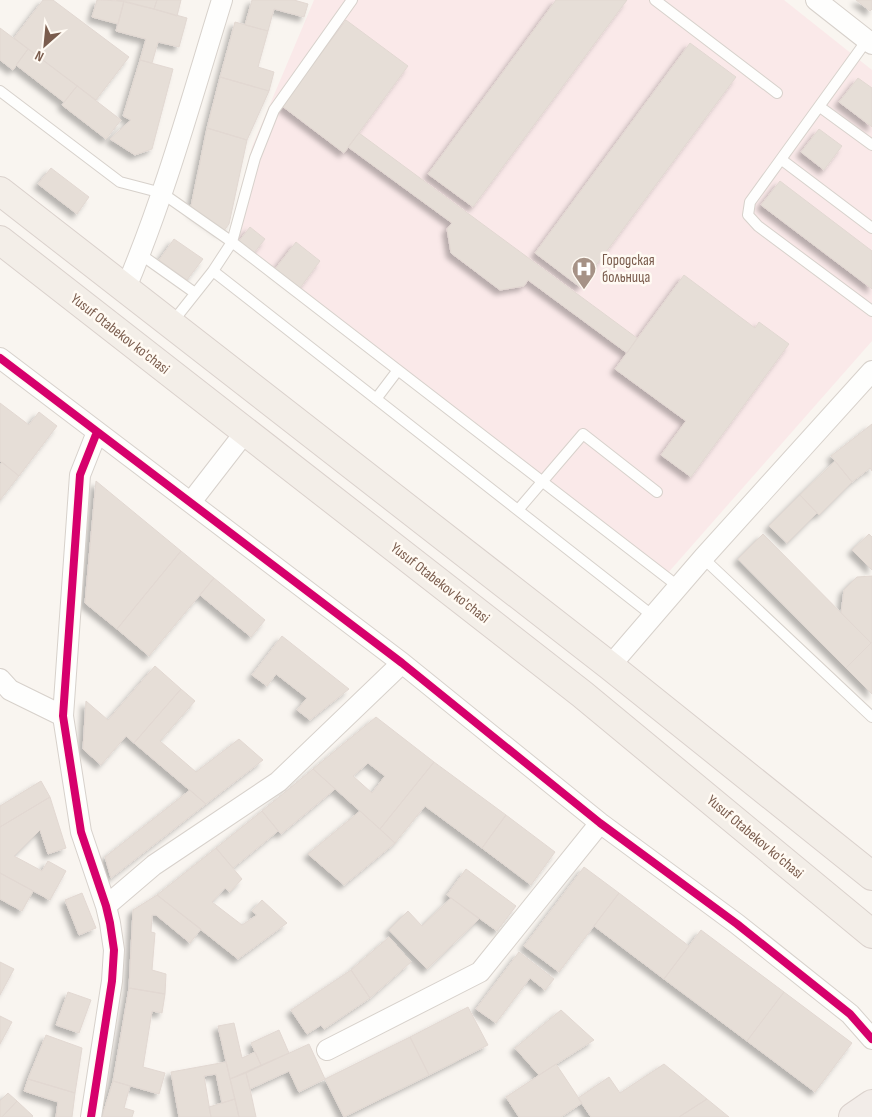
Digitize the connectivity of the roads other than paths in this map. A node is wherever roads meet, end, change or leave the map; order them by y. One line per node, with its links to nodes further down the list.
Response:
1 (222, 0): 12 (street)
2 (352, 0): 15 (lane)
3 (655, 0): 7 (lane)
4 (816, 0): 5 (street)
5 (870, 42): 8 (lane)
6 (0, 91): 12 (lane)
7 (777, 93)
8 (820, 107): 9 (lane); 10 (lane)
9 (872, 146)
10 (782, 160): 13 (lane); 20 (lane)
11 (0, 191): 18 (main road)
12 (162, 193): 15 (lane); 16 (street)
13 (872, 228)
14 (0, 240): 26 (main road, Yusuf Otabekov ko'chasi)
15 (232, 242): 17 (lane); 23 (lane)
16 (140, 254): 18 (street); 19 (lane)
17 (213, 271): 19 (lane); 25 (lane)
18 (125, 290): 21 (main road)
19 (195, 293): 21 (lane)
20 (872, 311)
21 (170, 325): 36 (main road)
22 (0, 358): 27 (street)
23 (398, 370): 25 (lane); 28 (lane)
24 (870, 380): 32 (street)
25 (376, 399): 31 (lane)
26 (246, 431): 30 (street); 43 (main road, Yusuf Otabekov ko'chasi)
27 (97, 432): 30 (street); 38 (street)
28 (543, 482): 29 (lane); 31 (lane); 33 (lane)
29 (657, 492)
30 (191, 502): 35 (street)
31 (518, 510): 34 (lane)
32 (703, 558): 33 (street); 39 (lane)
33 (679, 587): 34 (street)
34 (653, 616): 36 (street)
35 (402, 663): 40 (street); 42 (street)
36 (610, 666): 41 (main road)
37 (3, 688): 38 (street)
38 (63, 716): 42 (street)
39 (872, 717)
40 (600, 823): 44 (street); 45 (street)
41 (872, 876)
42 (106, 906): 47 (street)
43 (872, 934)
44 (872, 1039)
45 (328, 1050)
46 (872, 1104): 48 (highway)
47 (91, 1117)
48 (852, 1117)

